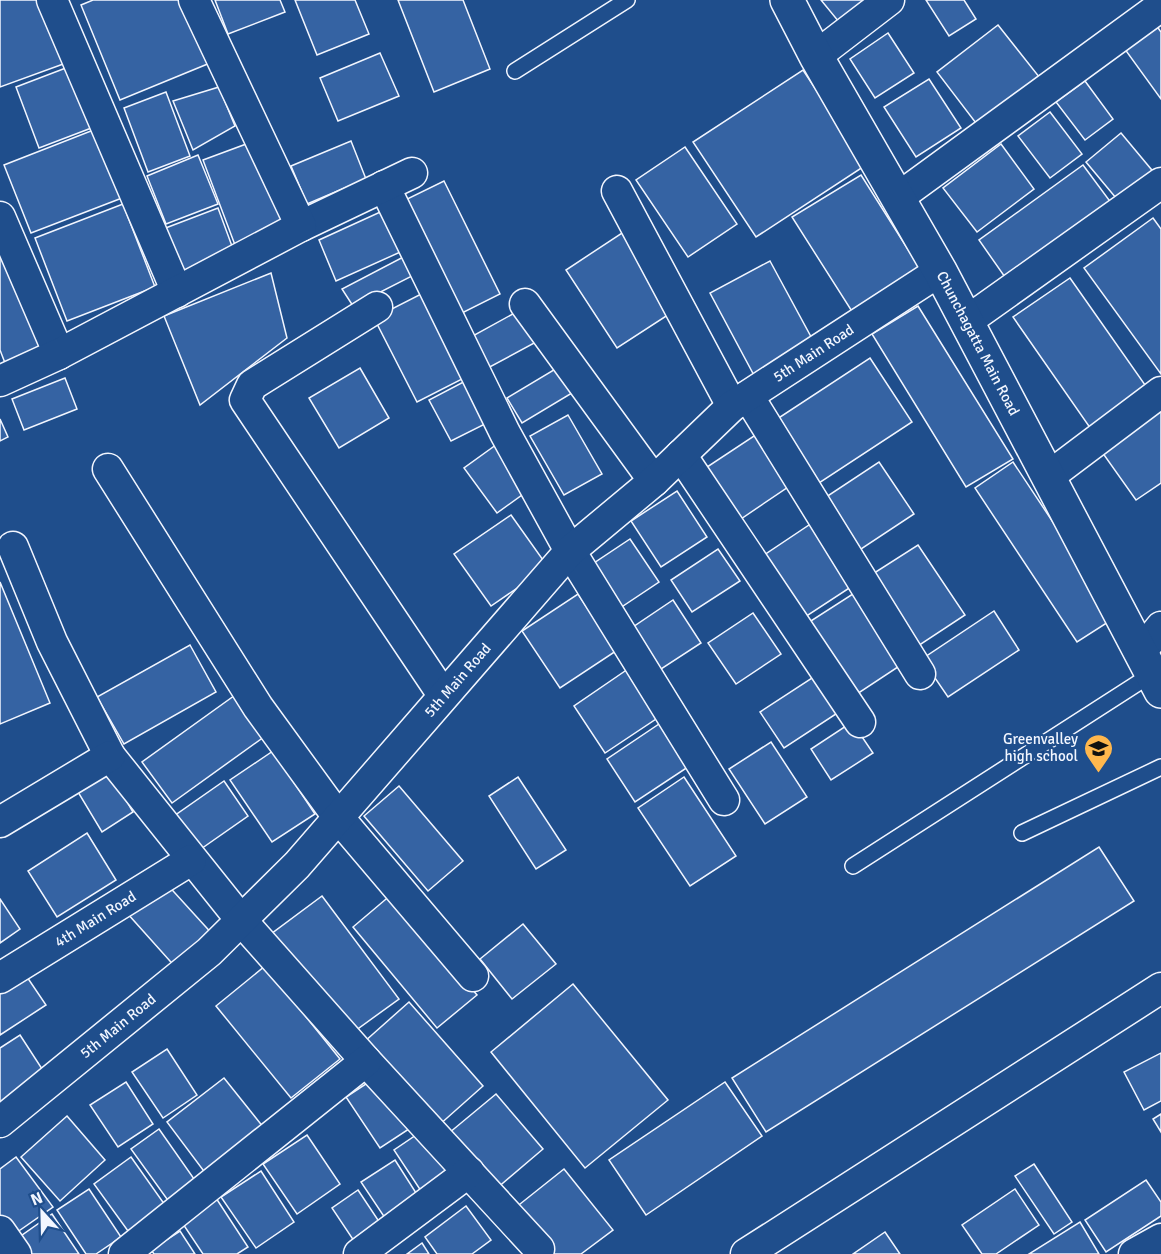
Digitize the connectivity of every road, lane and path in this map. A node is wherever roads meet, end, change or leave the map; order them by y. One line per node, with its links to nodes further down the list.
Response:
1 (52, 0): 17 (street)
2 (194, 0): 15 (street)
3 (627, 0): 8 (lane)
4 (787, 0): 7 (street, Chunchagatta Main Road)
5 (889, 0): 7 (street)
6 (1161, 6): 13 (street)
7 (816, 56): 13 (street, Chunchagatta Main Road)
8 (515, 71)
9 (412, 173): 11 (street)
10 (1161, 183): 20 (street)
11 (384, 186): 15 (street); 30 (street)
12 (617, 191): 24 (street)
13 (899, 197): 16 (street, Chunchagatta Main Road)
14 (0, 217): 21 (street)
15 (301, 226): 17 (street)
16 (940, 271): 20 (street, Chunchagatta Main Road); 24 (street, 5th Main Road)
17 (177, 292): 21 (street)
18 (525, 304): 28 (street)
19 (377, 307): 34 (street)
20 (967, 321): 27 (street, Chunchagatta Main Road)
21 (59, 354): 22 (street)
22 (0, 381)
23 (1161, 392): 27 (street)
24 (740, 401): 25 (street, 5th Main Road); 33 (street)
25 (681, 455): 28 (street, 5th Main Road); 35 (street)
26 (108, 469): 39 (street)
27 (1048, 477): 32 (street, Chunchagatta Main Road)
28 (654, 481): 30 (street, 5th Main Road)
29 (13, 547): 36 (street)
30 (570, 551): 34 (street, 5th Main Road); 38 (street)
31 (1161, 627): 32 (street)
32 (1151, 673): 43 (lane)
33 (920, 674)
34 (443, 695): 39 (street, 5th Main Road)
35 (860, 722)
36 (110, 756): 40 (street); 42 (street)
37 (1161, 767): 41 (lane)
38 (724, 800)
39 (338, 817): 44 (street, 5th Main Road); 45 (street)
40 (0, 822)
41 (1022, 832)
42 (191, 860): 44 (street); 46 (street, 4th Main Road)
43 (853, 866)
44 (242, 920): 48 (street); 49 (street, 5th Main Road)
45 (473, 976)
46 (0, 978)
47 (1161, 988): 57 (street)
48 (366, 1061): 50 (street); 55 (street)
49 (0, 1122)
50 (469, 1172): 53 (street); 56 (street)
51 (0, 1231): 54 (street)
52 (1161, 1239): 58 (street)
53 (539, 1250)
54 (16, 1254)
55 (124, 1254)
56 (359, 1254)
57 (746, 1254)
58 (1134, 1254)

